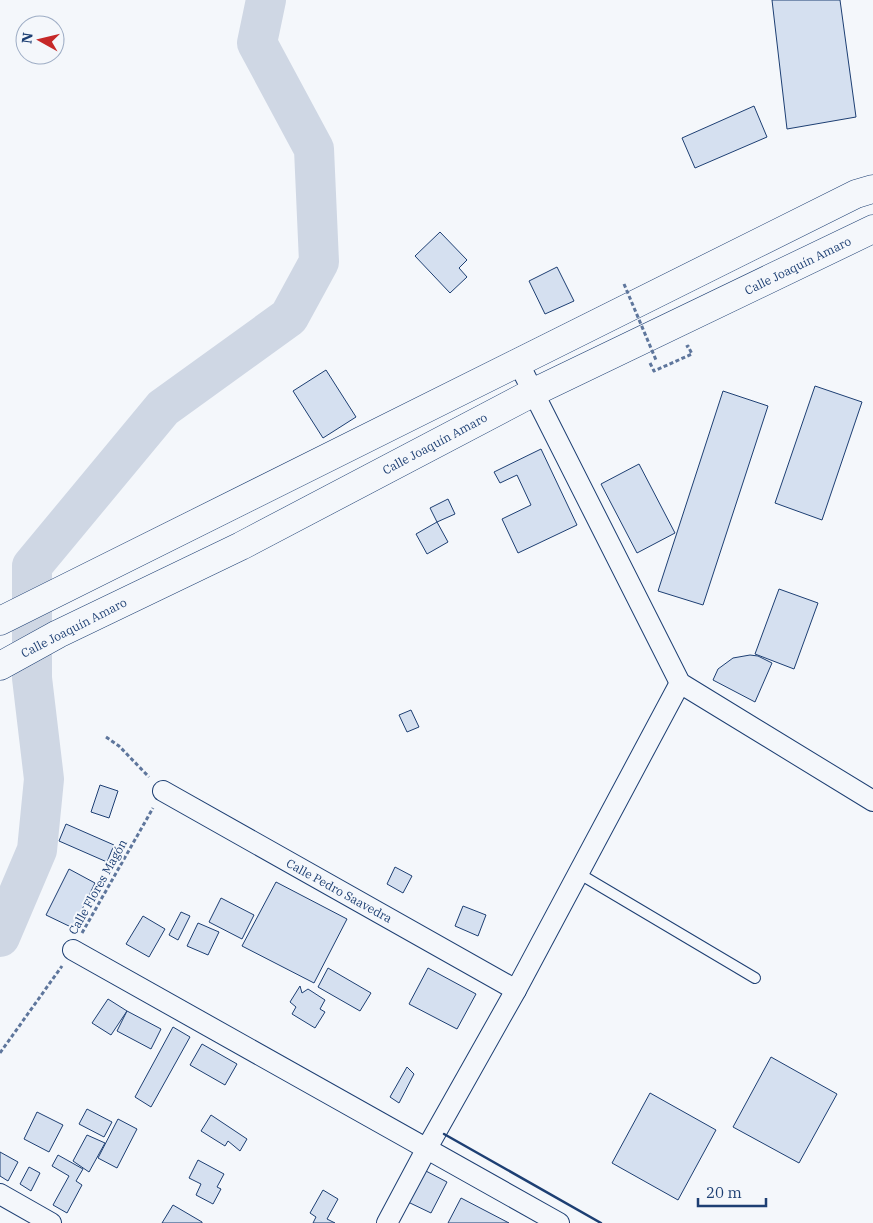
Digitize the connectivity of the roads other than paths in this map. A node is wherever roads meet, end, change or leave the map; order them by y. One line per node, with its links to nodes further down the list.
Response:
1 (873, 189): 3 (main road)
2 (873, 229): 4 (main road, Calle Joaquín Amaro)
3 (518, 362): 4 (street); 5 (main road)
4 (532, 393): 6 (main road, Calle Joaquín Amaro); 7 (street)
5 (0, 620)
6 (1, 665)
7 (680, 683): 9 (street); 10 (street)
8 (163, 791): 13 (street, Calle Pedro Saavedra)
9 (873, 801)
10 (578, 873): 12 (lane); 13 (street)
11 (73, 950): 14 (street)
12 (755, 978)
13 (516, 990): 14 (street)
14 (427, 1148): 17 (street); 18 (street)
15 (0, 1194): 16 (street)
16 (51, 1223)
17 (387, 1223)
18 (559, 1223)

